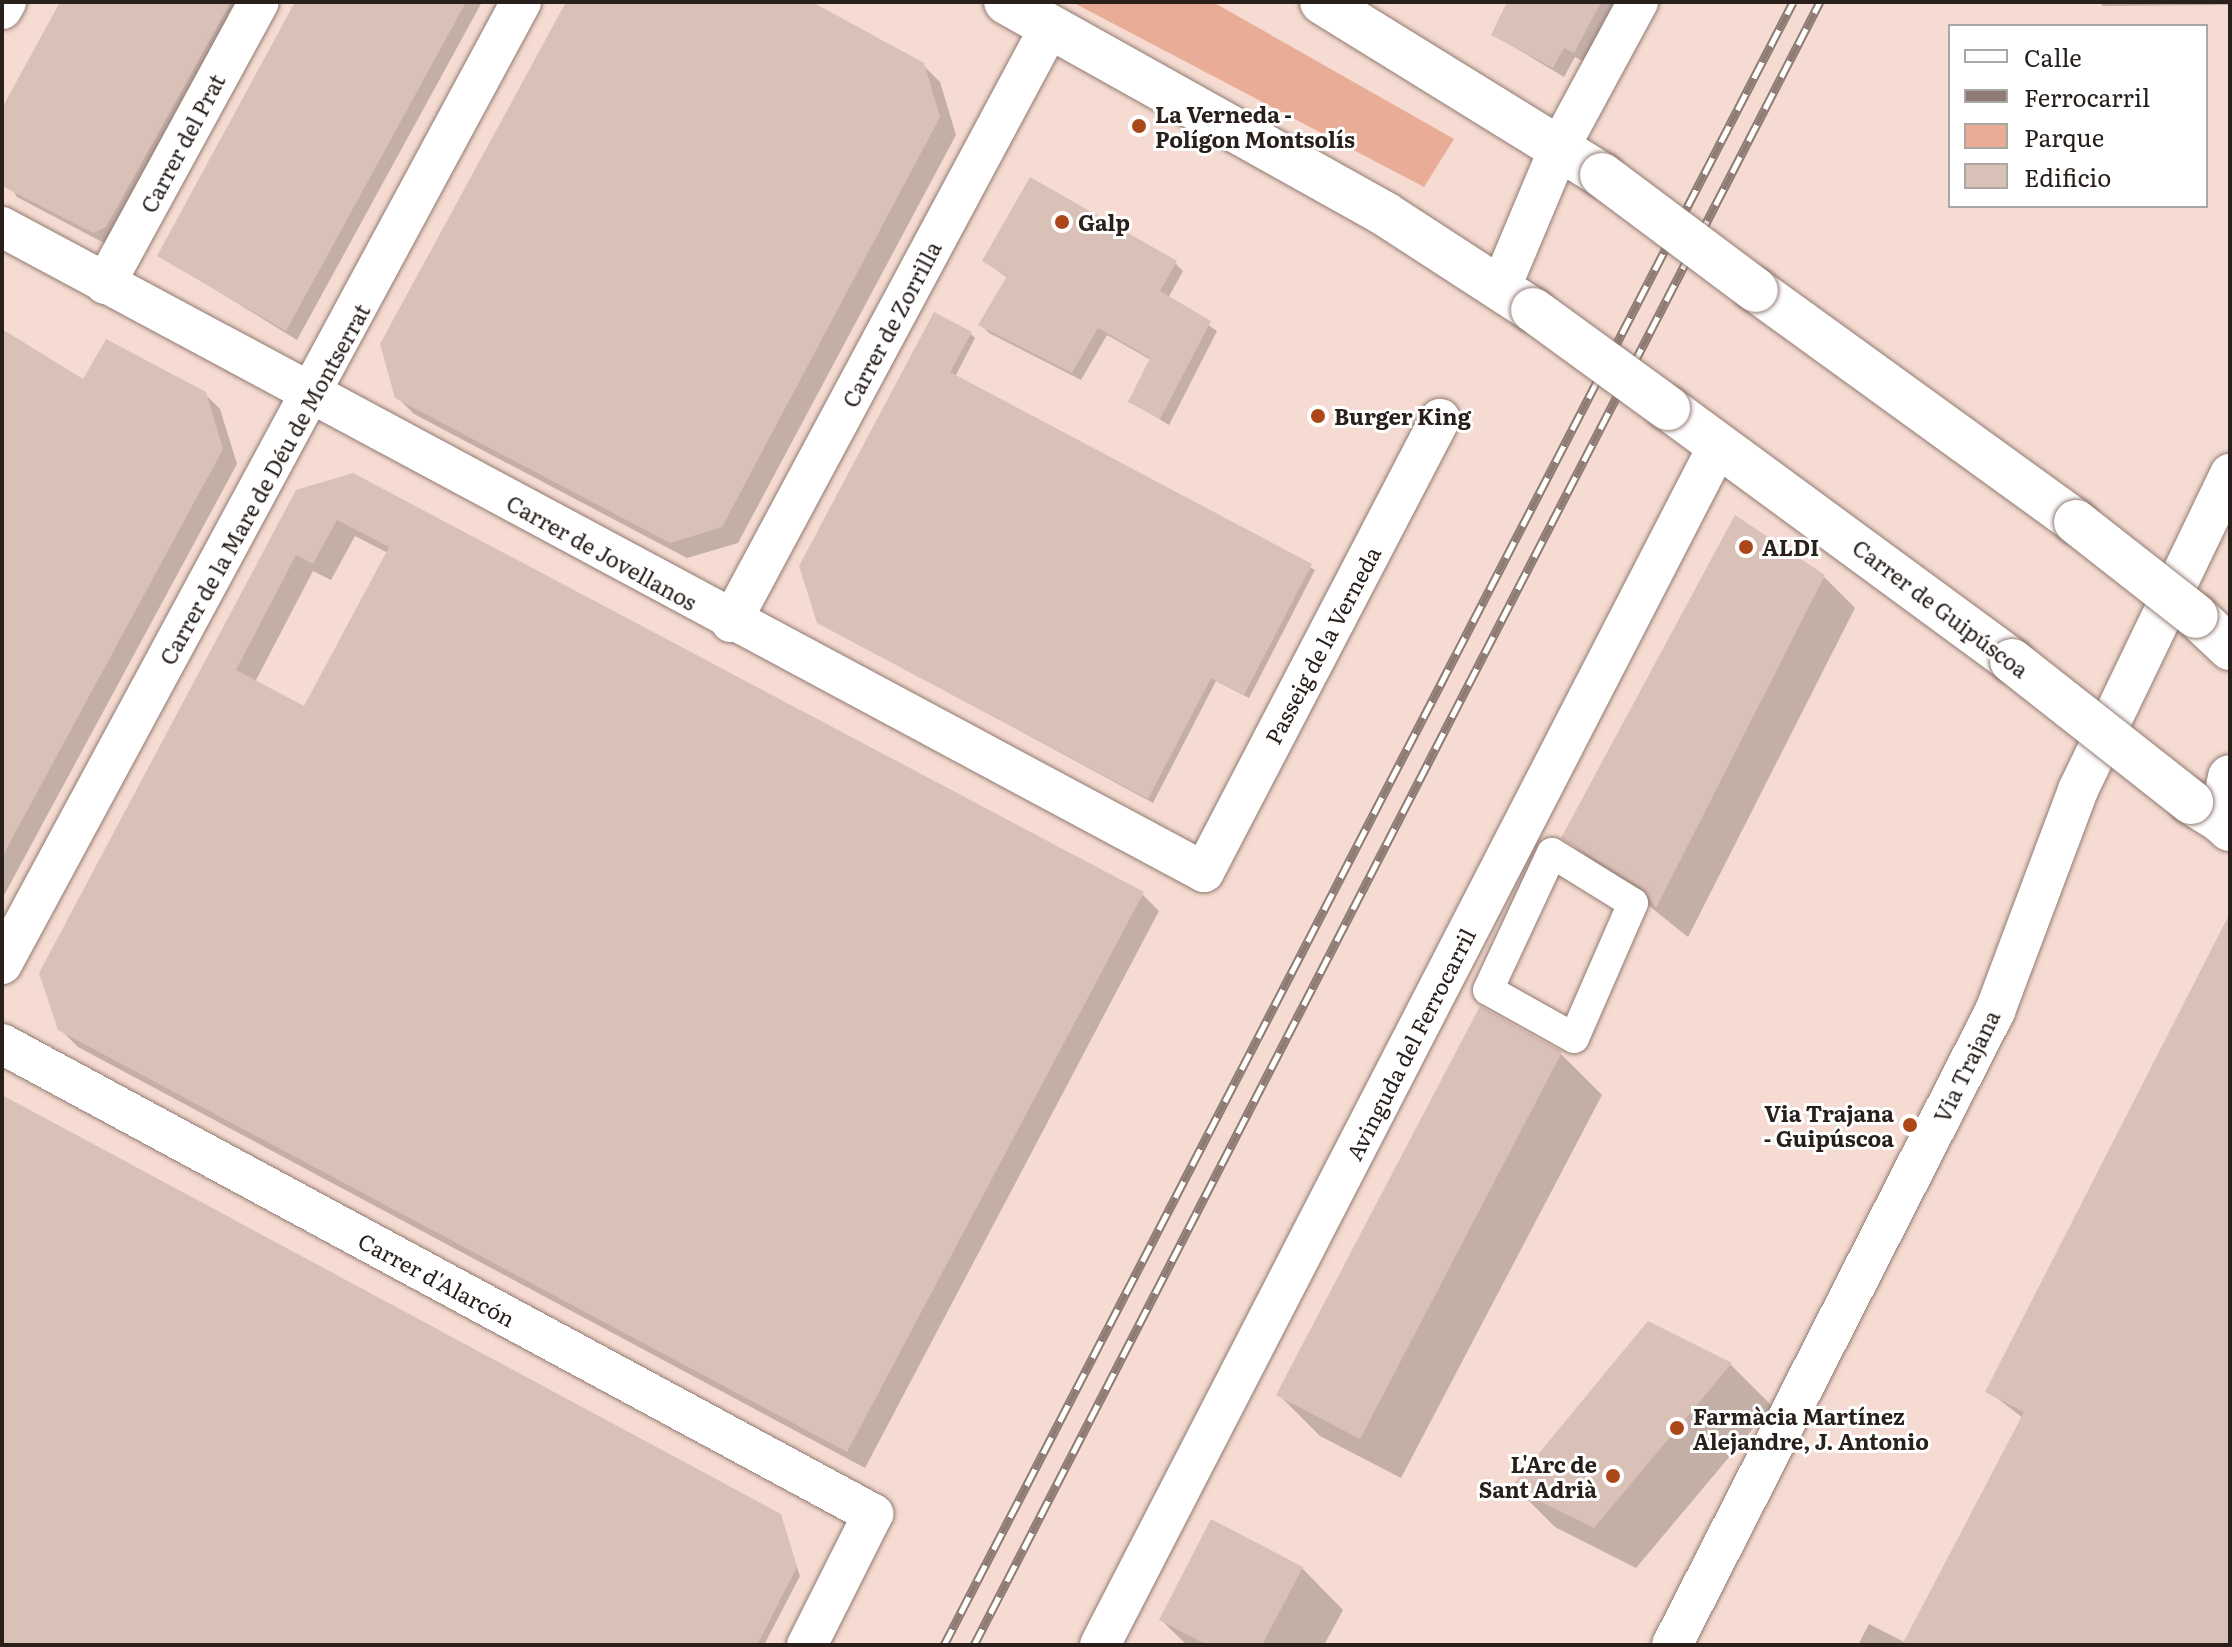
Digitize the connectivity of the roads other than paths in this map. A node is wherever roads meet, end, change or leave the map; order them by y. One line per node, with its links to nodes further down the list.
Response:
1 (6, 2): 7 (street)
2 (259, 2): 11 (street, Carrer del Prat)
3 (521, 2): 13 (street, Carrer de la Mare de Déu de Montserrat)
4 (1006, 2): 8 (main road, Carrer de Guipúscoa)
5 (1322, 2): 9 (main road)
6 (1638, 2): 9 (street)
7 (2, 9)
8 (1051, 25): 12 (main road, Carrer de Guipúscoa); 17 (street, Carrer de Zorrilla)
9 (1560, 146): 12 (street); 18 (main road, bridge)
10 (2, 227): 11 (street, Carrer de Jovellanos)
11 (105, 284): 13 (street, Carrer de Jovellanos)
12 (1516, 300): 15 (main road, Carrer de Guipúscoa, bridge)
13 (313, 398): 17 (street, Carrer de Jovellanos); 22 (street, Carrer de la Mare de Déu de Montserrat)
14 (1440, 419): 21 (street, Passeig de la Verneda)
15 (1719, 444): 20 (main road, Carrer de Guipúscoa, bridge); 25 (street, Avinguda del Ferrocarril)
16 (2230, 474): 27 (street, Via Trajana)
17 (731, 622): 21 (street, Carrer de Jovellanos)
18 (2220, 632)
19 (2230, 777): 20 (main road)
20 (2214, 817)
21 (1204, 872)
22 (2, 964)
23 (1574, 1038): 23 (street)
24 (2, 1044): 26 (street, Carrer d'Alarcón)
25 (1104, 1644)
26 (807, 1645)
27 (1672, 1645)

